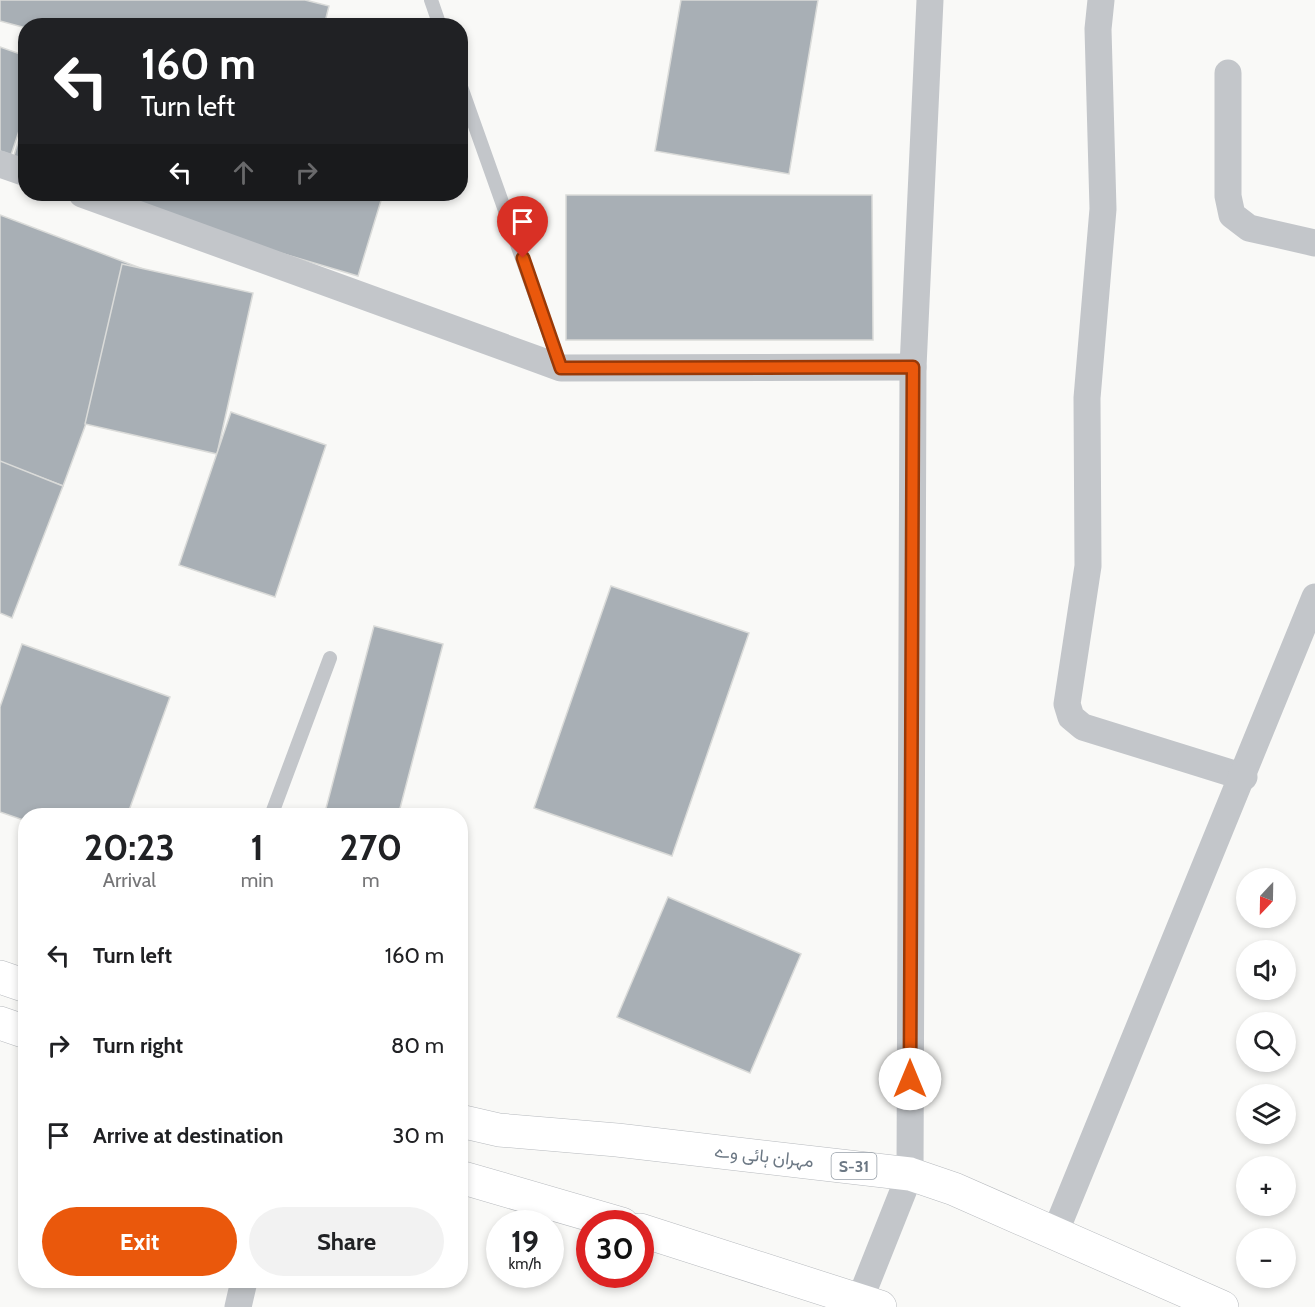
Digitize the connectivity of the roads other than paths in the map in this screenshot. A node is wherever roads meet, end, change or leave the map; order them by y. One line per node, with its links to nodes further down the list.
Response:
1 (431, 0): 4 (lane)
2 (930, 0): 11 (street)
3 (1101, 0): 15 (street)
4 (437, 18)
5 (1228, 73): 10 (street)
6 (468, 106): 12 (lane)
7 (0, 164): 8 (street)
8 (18, 170)
9 (101, 201): 12 (street)
10 (1315, 243)
11 (913, 367): 12 (street); 22 (street)
12 (561, 368)
13 (1315, 597): 15 (street)
14 (330, 658): 16 (lane)
15 (1244, 777): 25 (street)
16 (274, 808)
17 (0, 977): 18 (main road)
18 (18, 983)
19 (0, 1023): 20 (main road)
20 (18, 1029)
21 (468, 1123): 22 (main road, مہران ہائی وے / S-31)
22 (910, 1174): 25 (main road, مہران ہائی وے / S-31); 28 (street)
23 (468, 1179): 24 (main road)
24 (576, 1211)
25 (1055, 1233): 30 (main road, مہران ہائی وے / S-31)
26 (654, 1235): 28 (main road)
27 (242, 1288): 29 (street)
28 (866, 1305)
29 (238, 1307)
30 (1222, 1307)

